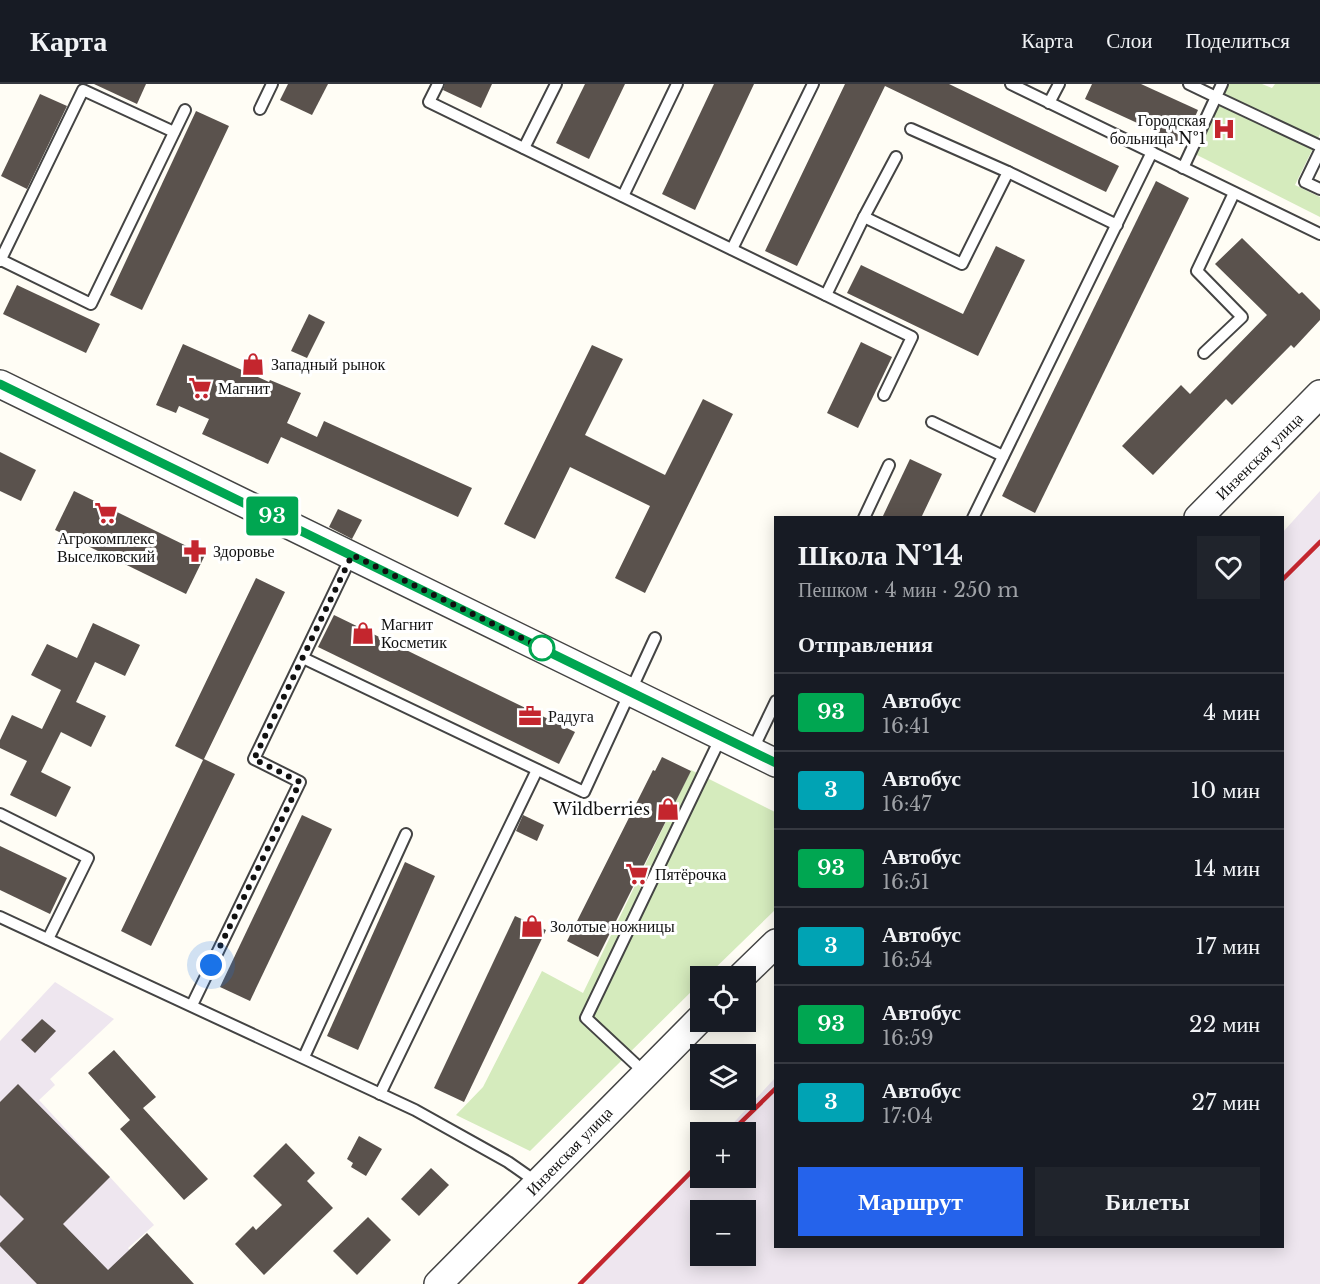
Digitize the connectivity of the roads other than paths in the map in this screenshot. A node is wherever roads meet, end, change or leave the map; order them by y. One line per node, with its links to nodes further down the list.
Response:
1 (272, 84): 12 (lane)
2 (438, 84): 17 (lane)
3 (556, 84): 17 (lane)
4 (677, 84): 25 (lane)
5 (813, 84): 29 (lane)
6 (1011, 84): 11 (lane)
7 (1059, 84): 11 (lane)
8 (1190, 84): 10 (lane)
9 (1221, 84): 10 (lane)
10 (1216, 96): 16 (lane); 21 (lane)
11 (1049, 103): 19 (lane)
12 (260, 109)
13 (185, 110): 15 (lane)
14 (911, 129): 22 (lane)
15 (174, 132): 30 (lane); 30 (lane)
16 (1320, 146)
17 (524, 148): 25 (lane)
18 (1320, 151): 23 (lane)
19 (1152, 152): 21 (lane); 27 (lane)
20 (896, 157): 26 (lane)
21 (1183, 168): 24 (lane)
22 (1008, 171): 26 (lane); 27 (lane)
23 (1320, 189)
24 (1234, 193): 28 (lane); 32 (lane)
25 (623, 196): 29 (lane)
26 (864, 217): 31 (lane)
27 (1116, 225): 37 (lane)
28 (1320, 234)
29 (732, 249): 31 (lane)
30 (0, 261)
31 (826, 295): 35 (lane)
32 (1204, 353)
33 (0, 384): 42 (street)
34 (1320, 394): 41 (street, Инзенская улица)
35 (884, 395)
36 (932, 422): 37 (lane)
37 (1003, 456): 40 (lane)
38 (889, 465): 39 (lane)
39 (865, 516)
40 (974, 516)
41 (1200, 516)
42 (352, 555): 44 (lane); 45 (street)
43 (655, 638): 45 (lane)
44 (303, 658): 50 (lane); 57 (lane)
45 (629, 691): 47 (street); 50 (lane)
46 (774, 705): 48 (lane)
47 (721, 736): 48 (street); 60 (lane)
48 (752, 751): 49 (street)
49 (774, 762)
50 (537, 770): 61 (lane)
51 (0, 814): 54 (lane)
52 (406, 834): 59 (lane)
53 (0, 917): 54 (lane)
54 (48, 939): 57 (lane)
55 (774, 945): 56 (street)
56 (752, 966)
57 (192, 1005): 59 (lane)
58 (690, 1028): 60 (street, Инзенская улица)
59 (304, 1057): 61 (lane)
60 (645, 1074): 62 (street, Инзенская улица)
61 (380, 1094): 62 (lane)
62 (538, 1184): 63 (street, Инзенская улица)
63 (438, 1284)

